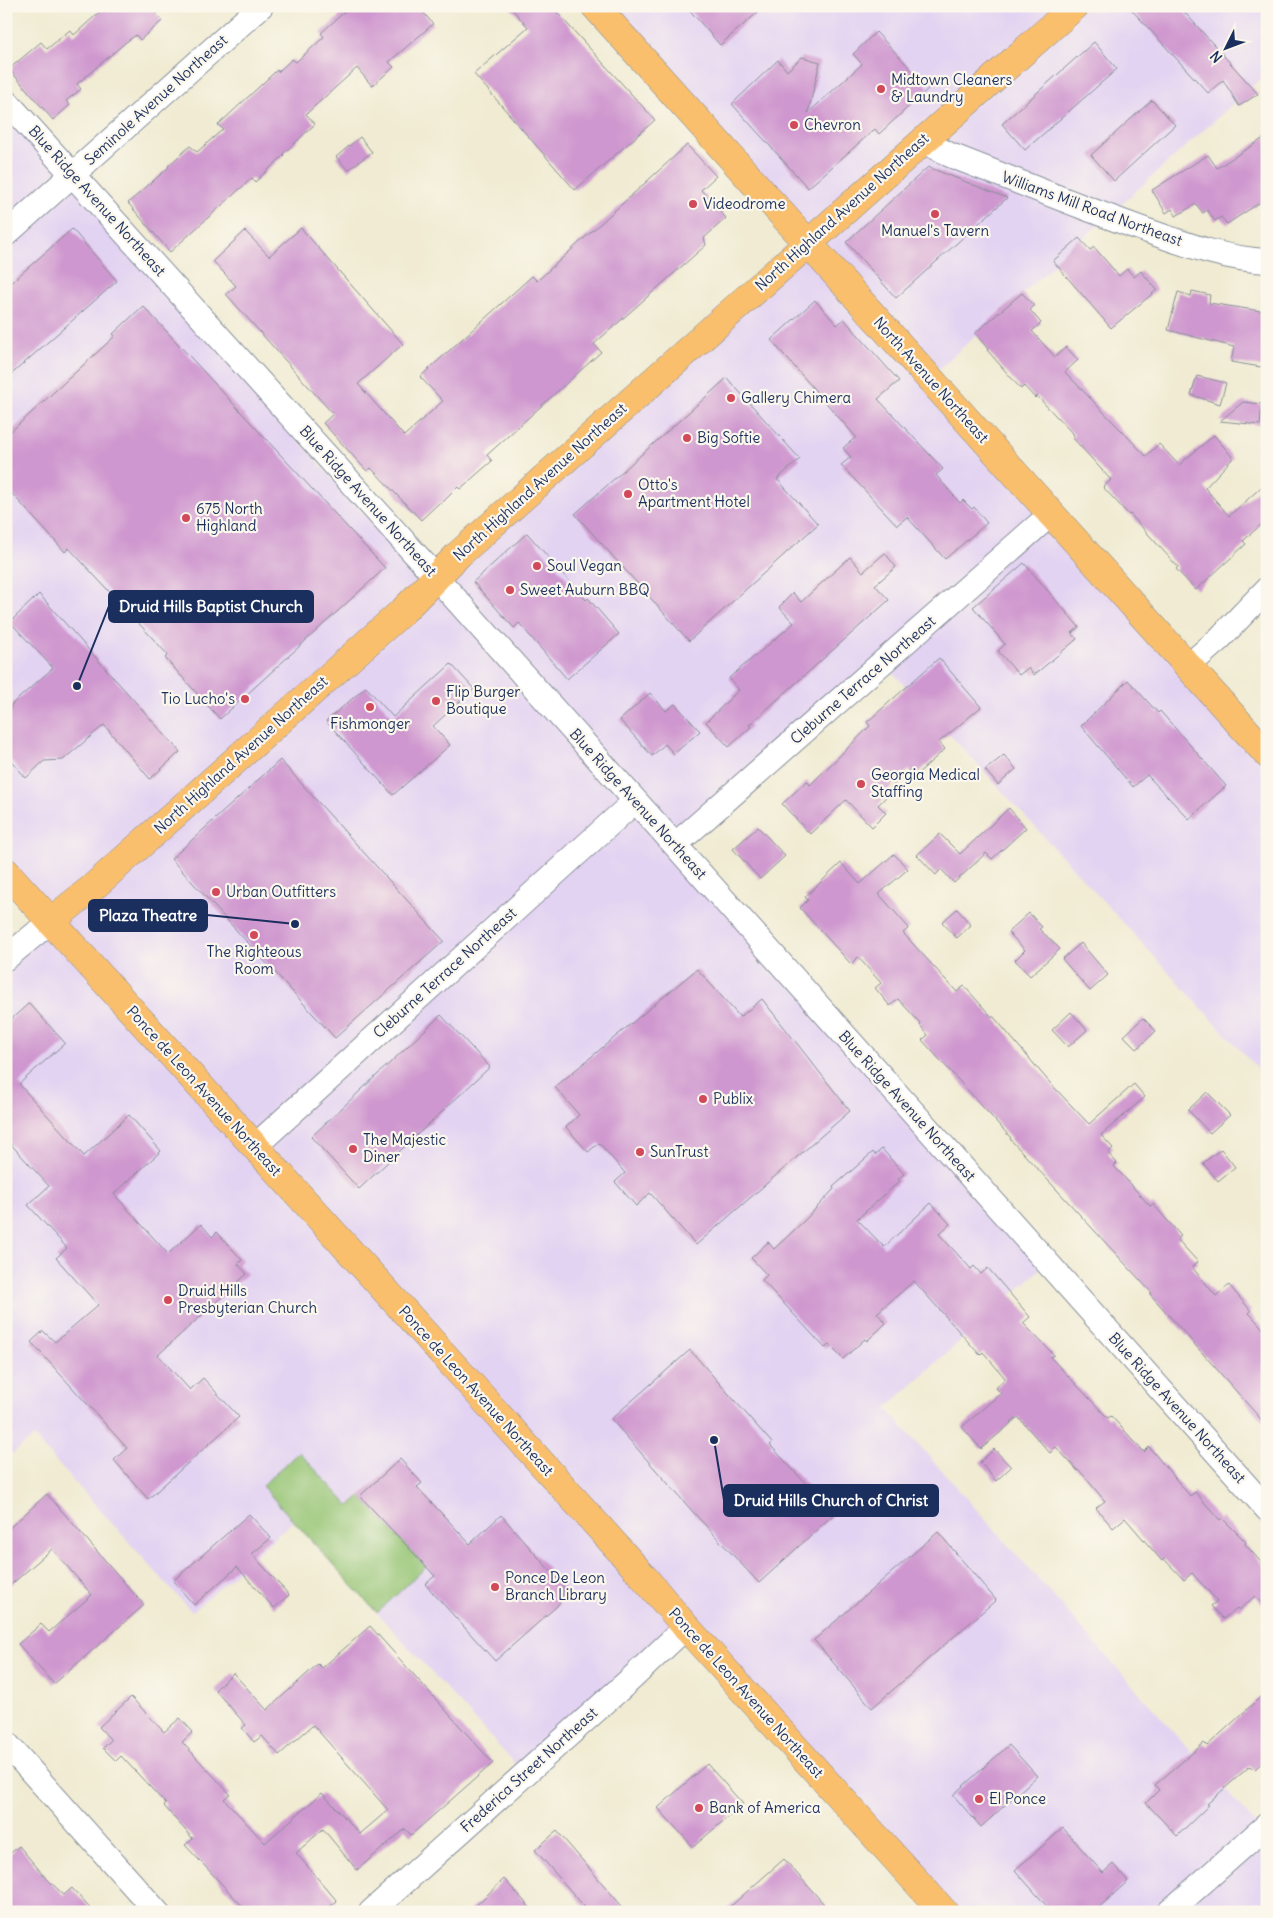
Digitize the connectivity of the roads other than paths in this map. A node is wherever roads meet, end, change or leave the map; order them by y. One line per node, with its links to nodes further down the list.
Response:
1 (261, 6): 6 (street, Seminole Avenue Northeast)
2 (595, 6): 8 (main road, North Avenue Northeast)
3 (1075, 6): 5 (main road, North Highland Avenue Northeast)
4 (6, 101): 6 (street, Blue Ridge Avenue Northeast)
5 (926, 138): 8 (main road, North Highland Avenue Northeast); 9 (street, Williams Mill Road Northeast)
6 (73, 174): 7 (street, Seminole Avenue Northeast); 11 (street, Blue Ridge Avenue Northeast)
7 (6, 234)
8 (808, 243): 10 (main road, North Avenue Northeast); 11 (main road, North Highland Avenue Northeast)
9 (1267, 261)
10 (1051, 514): 13 (main road, North Avenue Northeast); 16 (street, Cleburne Terrace Northeast)
11 (436, 577): 15 (street, Blue Ridge Avenue Northeast); 18 (main road, North Highland Avenue Northeast)
12 (1267, 589): 13 (street)
13 (1188, 666): 14 (main road, North Avenue Northeast)
14 (1267, 754)
15 (635, 801): 16 (street, Blue Ridge Avenue Northeast); 20 (street, Cleburne Terrace Northeast)
16 (675, 845): 21 (street, Blue Ridge Avenue Northeast)
17 (6, 872): 18 (main road, Ponce de Leon Avenue Northeast)
18 (51, 921): 19 (street, North Highland Avenue Northeast); 20 (main road, Ponce de Leon Avenue Northeast)
19 (6, 958)
20 (255, 1146): 22 (main road, Ponce de Leon Avenue Northeast)
21 (1267, 1509)
22 (686, 1627): 26 (street, Frederica Street Northeast); 27 (main road, Ponce de Leon Avenue Northeast)
23 (6, 1743): 25 (street)
24 (1267, 1825): 28 (street)
25 (157, 1912)
26 (371, 1912)
27 (944, 1912)
28 (1169, 1912)

